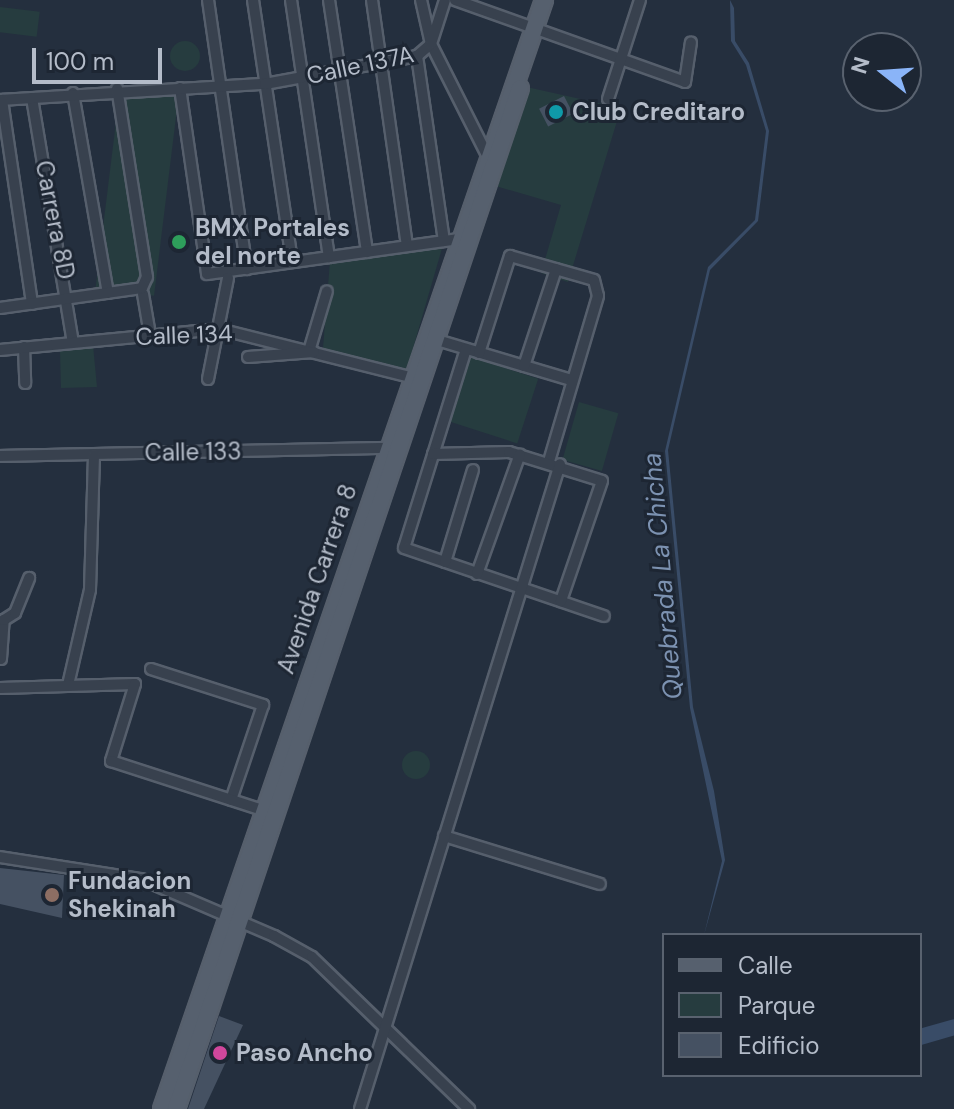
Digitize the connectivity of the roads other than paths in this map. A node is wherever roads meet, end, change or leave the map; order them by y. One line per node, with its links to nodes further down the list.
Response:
1 (208, 0): 21 (street)
2 (253, 0): 20 (street)
3 (291, 0): 19 (street)
4 (329, 0): 18 (street)
5 (372, 0): 16 (street)
6 (421, 0): 13 (street)
7 (445, 0): 13 (street)
8 (455, 0): 11 (street)
9 (544, 0): 11 (main road, Avenida Carrera 8)
10 (640, 0): 15 (street)
11 (535, 27): 15 (street); 17 (main road, Avenida Carrera 8)
12 (691, 42): 15 (street)
13 (431, 44): 14 (street, Calle 137A); 28 (street)
14 (417, 56): 16 (street, Calle 137A); 29 (street)
15 (621, 60): 26 (street)
16 (380, 62): 18 (street, Calle 137A); 30 (street)
17 (522, 67): 28 (main road, Avenida Carrera 8); 45 (main road, Avenida Carrera 8)
18 (339, 69): 19 (street, Calle 137A); 31 (street)
19 (303, 77): 20 (street, Calle 137A); 32 (street)
20 (265, 84): 21 (street, Calle 137A); 33 (street)
21 (221, 87): 23 (street, Calle 137A); 34 (street)
22 (117, 88): 23 (street, Calle 137A); 24 (street, Calle 137A); 38 (street)
23 (180, 88): 34 (street)
24 (73, 93): 25 (street, Calle 137A); 38 (street)
25 (32, 98): 27 (street, Calle 137A); 40 (street, Carrera 8D)
26 (608, 99)
27 (1, 100): 41 (street)
28 (486, 153): 29 (main road, Avenida Carrera 8)
29 (451, 240): 30 (street); 54 (main road, Avenida Carrera 8)
30 (407, 246): 31 (street)
31 (367, 252): 32 (street)
32 (329, 257): 33 (street)
33 (292, 262): 34 (street)
34 (247, 269)
35 (556, 269): 51 (street); 53 (street); 56 (street)
36 (228, 278): 43 (street)
37 (327, 291): 50 (street)
38 (108, 293): 40 (street)
39 (143, 294): 44 (street)
40 (70, 300): 41 (street); 46 (street, Carrera 8D)
41 (32, 304): 42 (street)
42 (0, 308)
43 (219, 329): 44 (street, Calle 134); 50 (street, Calle 134); 55 (street)
44 (150, 335): 46 (street, Calle 134)
45 (437, 340): 48 (street); 81 (main road, Avenida Carrera 8)
46 (73, 343): 47 (street, Calle 134)
47 (24, 347): 49 (street, Calle 134); 57 (street)
48 (466, 349): 51 (street); 60 (street)
49 (0, 350)
50 (315, 350): 52 (street); 54 (street, Calle 134)
51 (479, 353): 53 (street)
52 (248, 357)
53 (524, 366): 56 (street)
54 (410, 377): 58 (main road, Avenida Carrera 8)
55 (208, 379)
56 (568, 379): 63 (street)
57 (25, 383)
58 (386, 448): 59 (street, Calle 133); 77 (main road, Avenida Carrera 8)
59 (94, 454): 62 (street, Calle 133); 74 (street)
60 (433, 454): 61 (street); 65 (street)
61 (520, 454): 63 (street); 66 (street)
62 (0, 456)
63 (554, 462): 68 (street); 69 (street)
64 (473, 470): 65 (street)
65 (445, 562): 66 (street)
66 (477, 574): 68 (street)
67 (29, 578): 71 (street)
68 (517, 587): 69 (street); 78 (street)
69 (561, 601): 70 (street)
70 (604, 616)
71 (2, 620): 72 (street)
72 (1, 659)
73 (151, 669): 76 (street)
74 (68, 685): 75 (street); 76 (street)
75 (0, 688)
76 (231, 800): 77 (street)
77 (263, 810): 81 (main road, Avenida Carrera 8)
78 (444, 836): 80 (street); 82 (street)
79 (0, 857): 81 (street)
80 (600, 884)
81 (233, 920): 82 (street); 83 (main road, Avenida Carrera 8); 84 (main road, Avenida Carrera 8)
82 (386, 1023): 85 (street); 86 (street)
83 (162, 1109)
84 (176, 1109)
85 (360, 1109)
86 (469, 1109)

